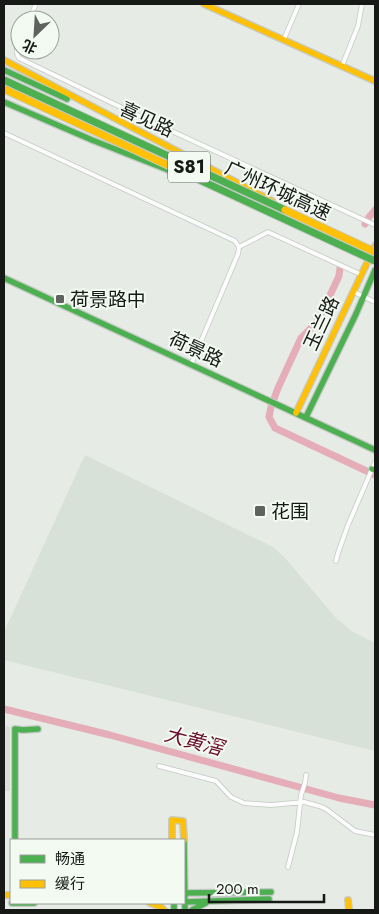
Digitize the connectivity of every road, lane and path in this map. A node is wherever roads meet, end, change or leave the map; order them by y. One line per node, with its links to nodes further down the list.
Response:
1 (204, 4): 4 (main road)
2 (298, 4): 4 (street)
3 (362, 4): 7 (street)
4 (284, 40): 7 (main road)
5 (4, 60): 14 (main road)
6 (23, 60): 16 (street, 喜见路)
7 (342, 66): 10 (main road)
8 (4, 70): 14 (main road)
9 (4, 80): 17 (main road, 广州环城高速 / S81, bridge)
10 (375, 81)
11 (4, 89): 15 (main road, 广州环城高速 / S81, bridge)
12 (4, 103): 15 (main road, bridge)
13 (4, 133): 19 (street)
14 (158, 141): 17 (main road, bridge)
15 (285, 220): 21 (main road, 广州环城高速 / S81, bridge)
16 (374, 224)
17 (323, 229): 20 (main road, 广州环城高速 / S81, bridge)
18 (375, 246): 23 (main road, 玉兰路)
19 (239, 247): 23 (street); 28 (street)
20 (375, 252)
21 (375, 260)
22 (375, 270): 26 (main road, 玉兰路)
23 (362, 275): 25 (main road, 玉兰路)
24 (4, 278): 28 (main road, 荷景路)
25 (354, 292): 26 (street); 29 (main road, 玉兰路)
26 (364, 296): 27 (street); 30 (main road, 玉兰路)
27 (375, 302)
28 (190, 365): 29 (main road, 荷景路)
29 (296, 413): 30 (main road, 荷景路)
30 (306, 417): 31 (main road, 荷景路)
31 (375, 450)
32 (374, 467): 33 (street)
33 (336, 561)
34 (38, 729): 39 (main road)
35 (159, 766): 37 (street)
36 (306, 775): 37 (street)
37 (300, 802): 38 (street); 42 (street)
38 (375, 835)
39 (15, 839)
40 (172, 839): 41 (main road)
41 (184, 839)
42 (288, 867)
43 (185, 893): 46 (main road)
44 (348, 900): 50 (main road)
45 (185, 902): 46 (main road)
46 (210, 902): 49 (main road)
47 (152, 904): 48 (main road)
48 (164, 910)
49 (192, 910)
50 (349, 910)

